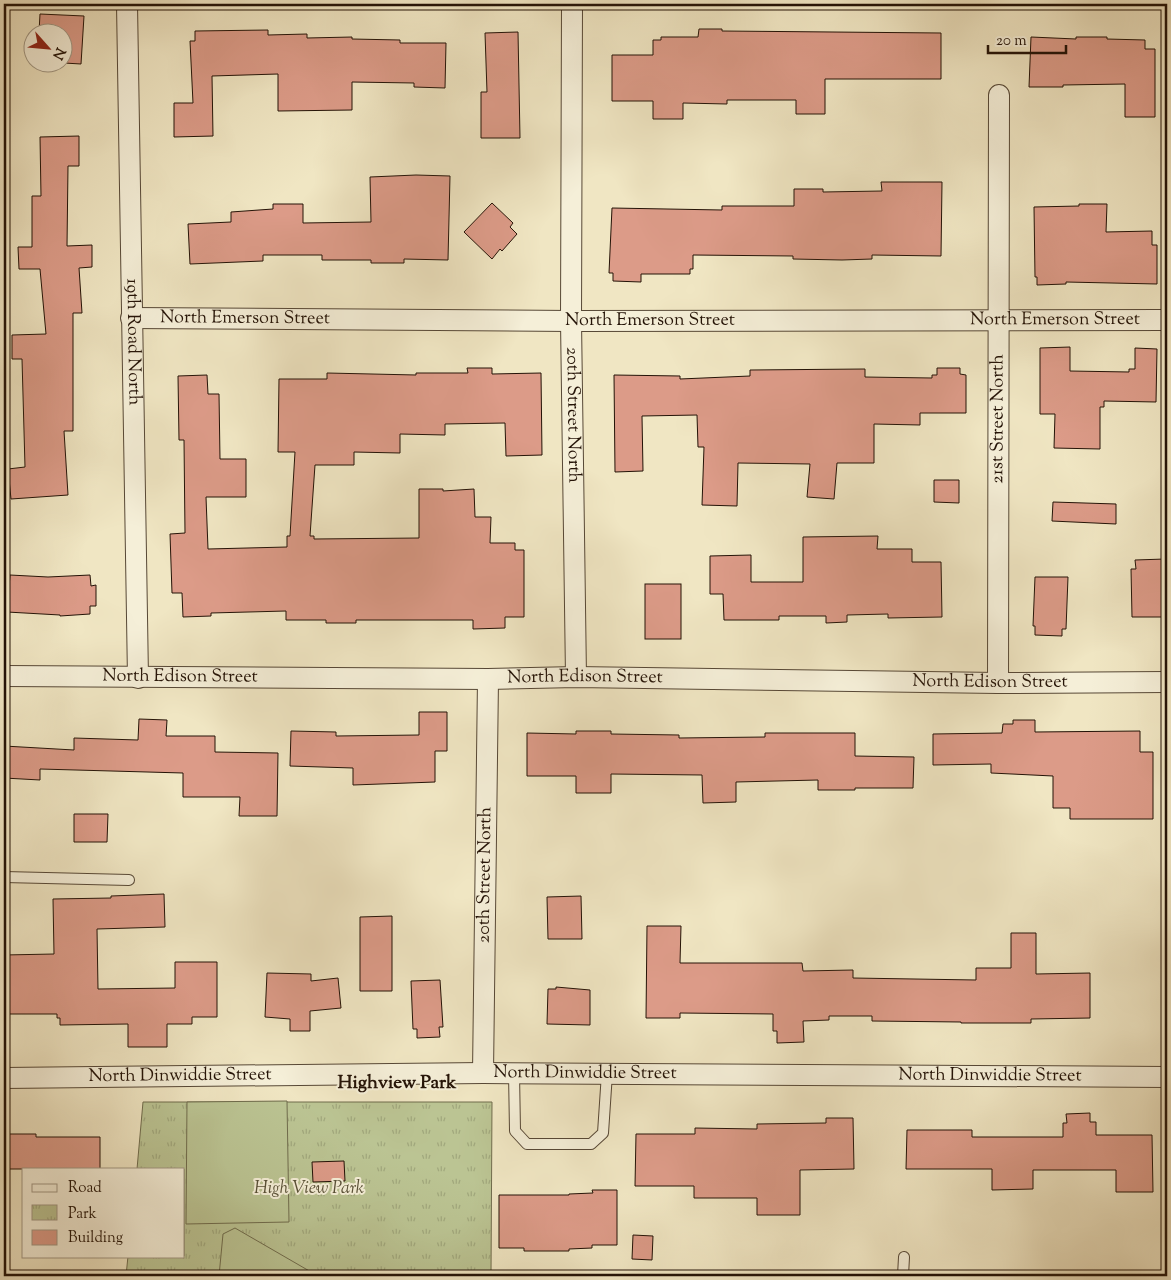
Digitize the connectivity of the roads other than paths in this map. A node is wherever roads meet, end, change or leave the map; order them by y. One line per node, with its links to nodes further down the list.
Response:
1 (127, 4): 4 (street, 19th Road North)
2 (572, 4): 6 (street, 20th Street North)
3 (999, 95): 7 (street, 21st Street North)
4 (131, 318): 6 (street, North Emerson Street); 10 (street, 19th Road North)
5 (1167, 320): 7 (street, North Emerson Street)
6 (571, 321): 7 (street, North Emerson Street); 9 (street, 20th Street North)
7 (998, 321): 13 (street, 21st Street North)
8 (4, 676): 10 (street, North Edison Street)
9 (576, 677): 11 (street, North Edison Street); 13 (street, North Edison Street)
10 (138, 678): 11 (street, North Edison Street)
11 (488, 679): 16 (street, 20th Street North)
12 (1167, 682): 13 (street, North Edison Street)
13 (998, 683)
14 (4, 877): 15 (lane)
15 (129, 880)
16 (483, 1073): 17 (street, North Dinwiddie Street); 20 (street, North Dinwiddie Street)
17 (514, 1073): 18 (street, North Dinwiddie Street); 18 (lane)
18 (607, 1074): 19 (street, North Dinwiddie Street)
19 (1167, 1077)
20 (4, 1078)
21 (904, 1257): 22 (lane)
22 (903, 1276)

